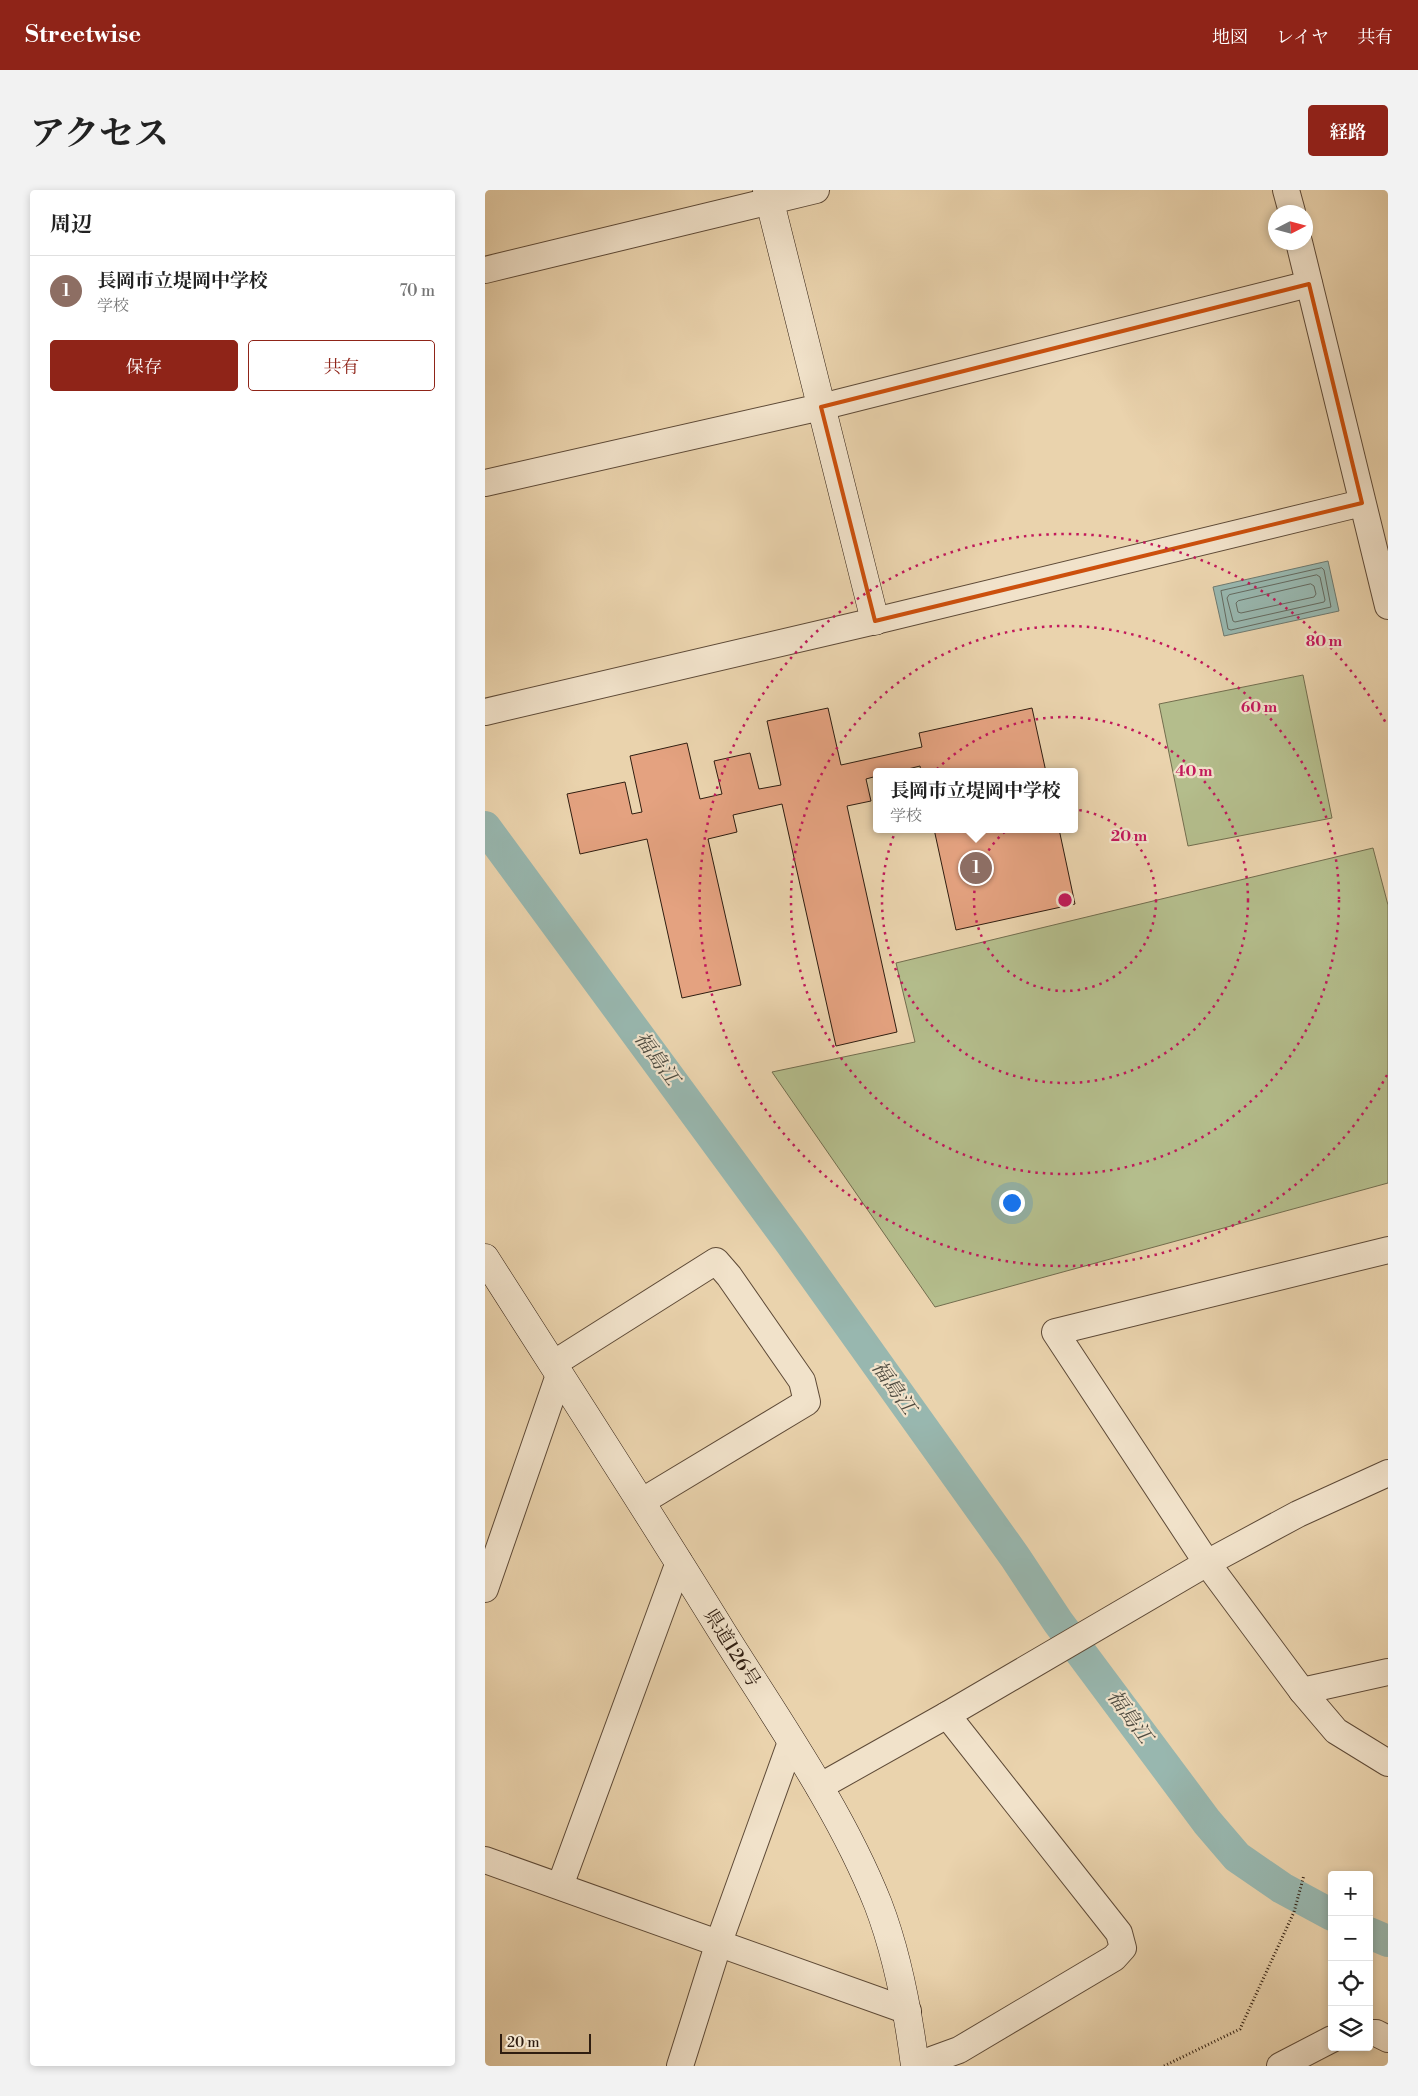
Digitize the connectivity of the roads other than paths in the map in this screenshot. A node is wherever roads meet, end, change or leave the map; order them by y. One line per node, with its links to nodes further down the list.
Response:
1 (816, 190): 3 (street)
2 (1286, 190): 4 (street)
3 (769, 196): 6 (street); 8 (main road)
4 (1289, 205)
5 (1301, 250): 7 (street)
6 (485, 270)
7 (1309, 284): 8 (street); 10 (street)
8 (821, 407): 9 (street); 12 (main road)
9 (485, 483)
10 (1362, 503): 11 (street); 12 (street)
11 (1388, 606)
12 (875, 621): 13 (street)
13 (485, 712)
14 (1388, 1250): 20 (street)
15 (485, 1258): 16 (main road, 県道126号)
16 (556, 1370): 18 (main road, 県道126号); 18 (street); 21 (street)
17 (1388, 1473): 20 (street)
18 (641, 1502): 19 (main road, 県道126号)
19 (679, 1562): 25 (main road, 県道126号); 29 (street)
20 (1207, 1563): 23 (street); 24 (street)
21 (485, 1589)
22 (1388, 1672): 23 (street)
23 (1302, 1691): 26 (street)
24 (947, 1715): 27 (street); 36 (street)
25 (791, 1742): 27 (main road, 県道126号); 30 (street)
26 (1388, 1764)
27 (819, 1787): 31 (main road, 県道126号)
28 (485, 1860): 29 (street)
29 (560, 1886): 30 (street)
30 (719, 1942): 31 (street); 35 (street)
31 (908, 2011): 36 (main road, 県道126号)
32 (1373, 2033): 33 (street)
33 (1388, 2039)
34 (1328, 2040): 37 (street)
35 (680, 2066)
36 (915, 2066)
37 (1280, 2066)

